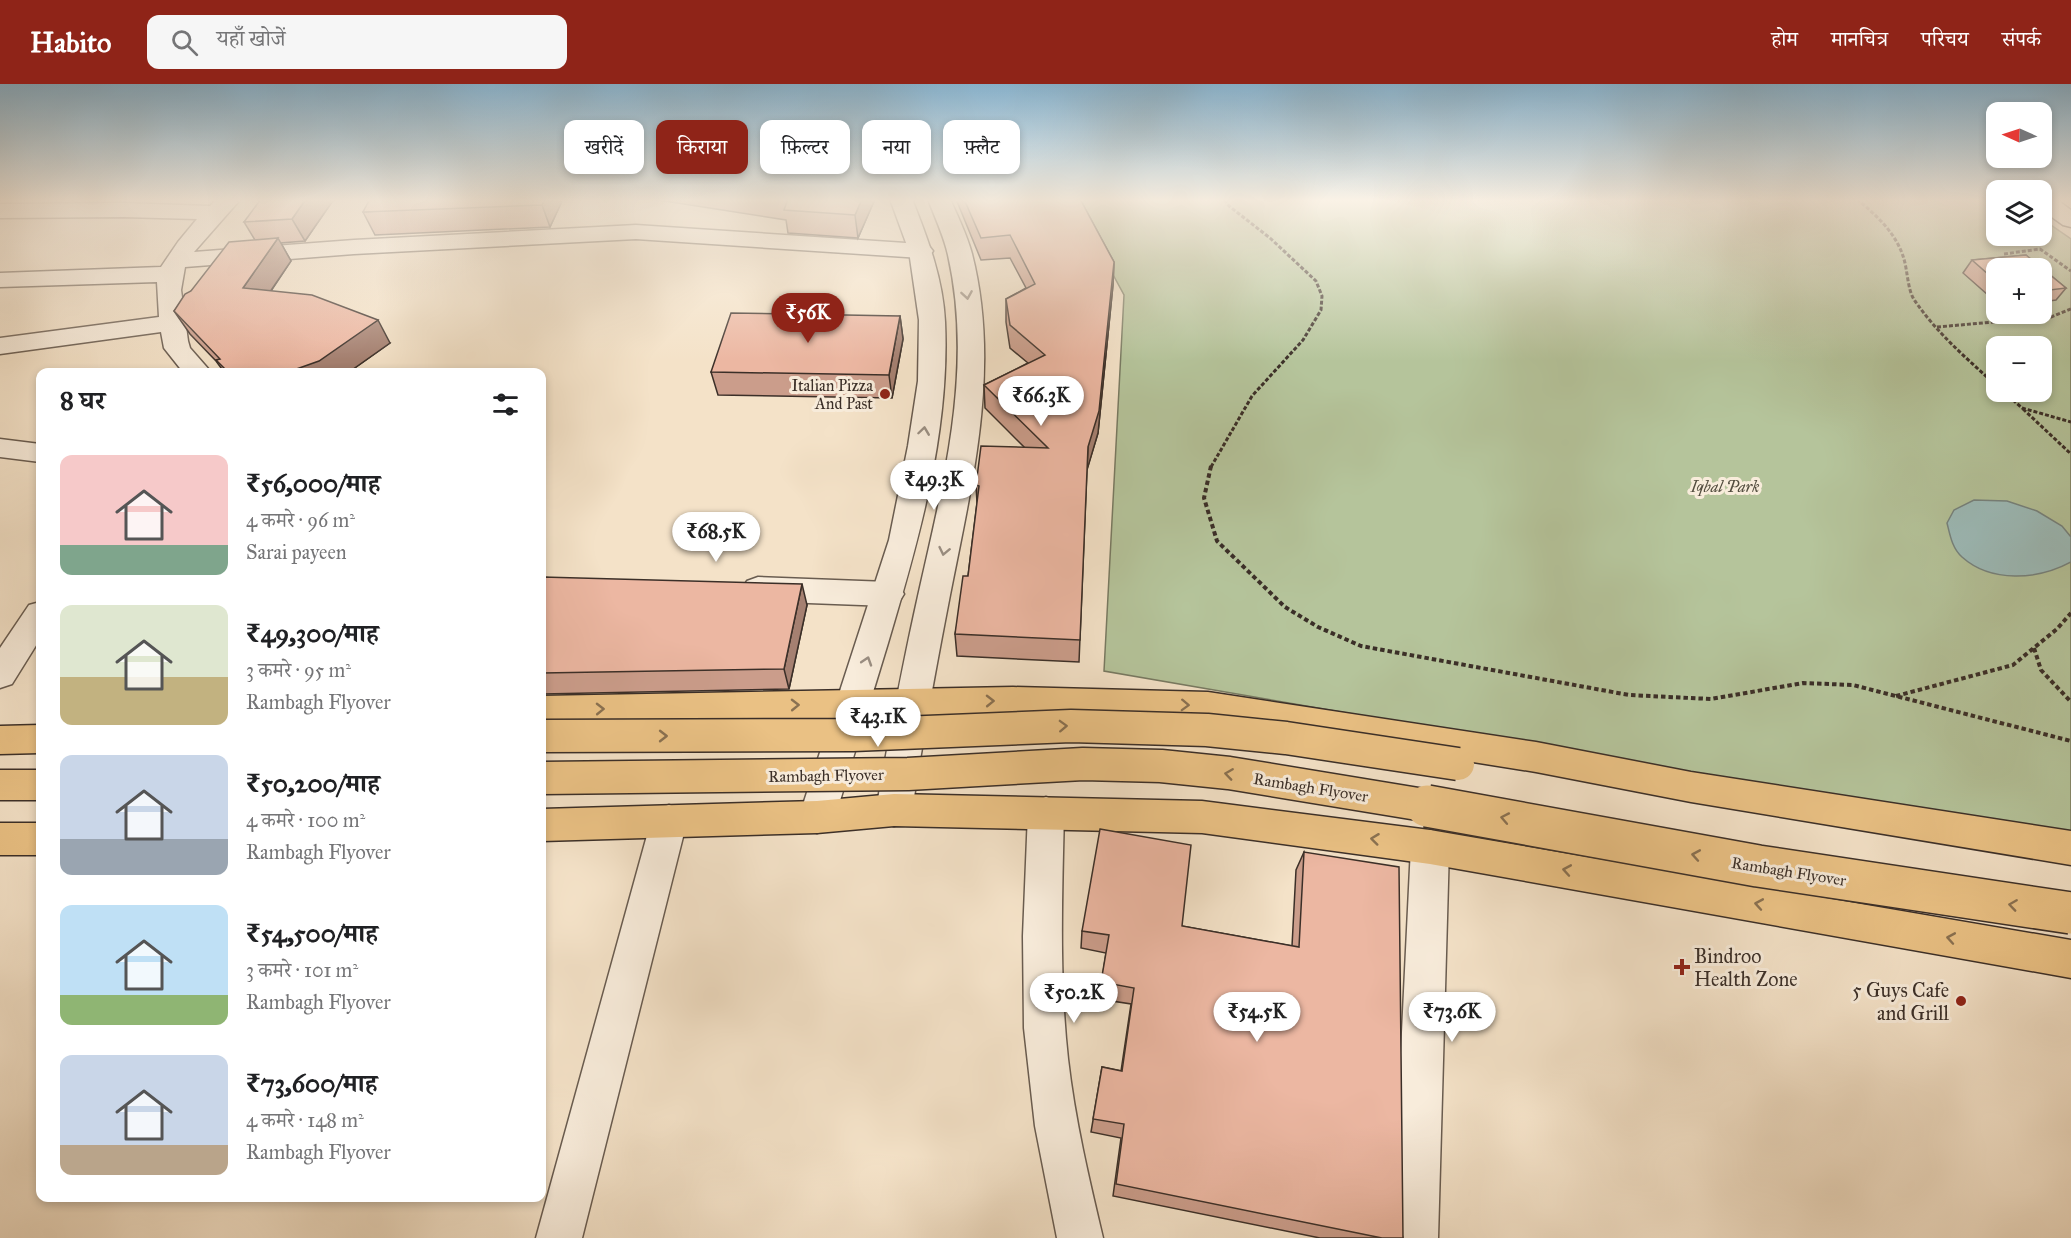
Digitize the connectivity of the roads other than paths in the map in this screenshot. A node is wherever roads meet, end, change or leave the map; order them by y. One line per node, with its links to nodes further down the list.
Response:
1 (185, 253): 5 (street)
2 (324, 253): 5 (street)
3 (921, 253): 14 (street, one-way to 3)
4 (960, 253): 17 (street, one-way to 17)
5 (173, 268): 6 (street); 7 (street)
6 (0, 280)
7 (172, 323): 8 (street); 9 (street)
8 (0, 346)
9 (173, 361): 10 (street)
10 (189, 368)
11 (0, 448): 12 (street)
12 (36, 452)
13 (733, 588): 14 (street)
14 (888, 594): 18 (street, one-way to 14)
15 (36, 621): 16 (street)
16 (0, 675)
17 (912, 703): 18 (main road); 28 (street); 36 (main road, one-way to 36)
18 (854, 704): 19 (main road, one-way to 18); 30 (street)
19 (546, 710)
20 (0, 717): 21 (main road)
21 (36, 717)
22 (546, 736): 37 (main road, one-way to 37, bridge)
23 (36, 739): 24 (main road)
24 (0, 740)
25 (546, 778): 38 (main road, Rambagh Flyover, one-way to 25, bridge)
26 (0, 785): 27 (main road)
27 (36, 785)
28 (894, 810): 29 (main road); 30 (main road)
29 (1046, 813): 35 (main road, one-way to 29); 41 (street)
30 (817, 817): 31 (main road)
31 (669, 821): 32 (main road); 40 (street)
32 (546, 825)
33 (0, 839): 34 (main road)
34 (36, 839)
35 (1430, 846): 39 (main road, one-way to 35); 42 (street)
36 (2071, 848)
37 (2071, 862)
38 (2071, 913)
39 (2071, 959)
40 (559, 1238)
41 (1080, 1238)
42 (1415, 1238)

